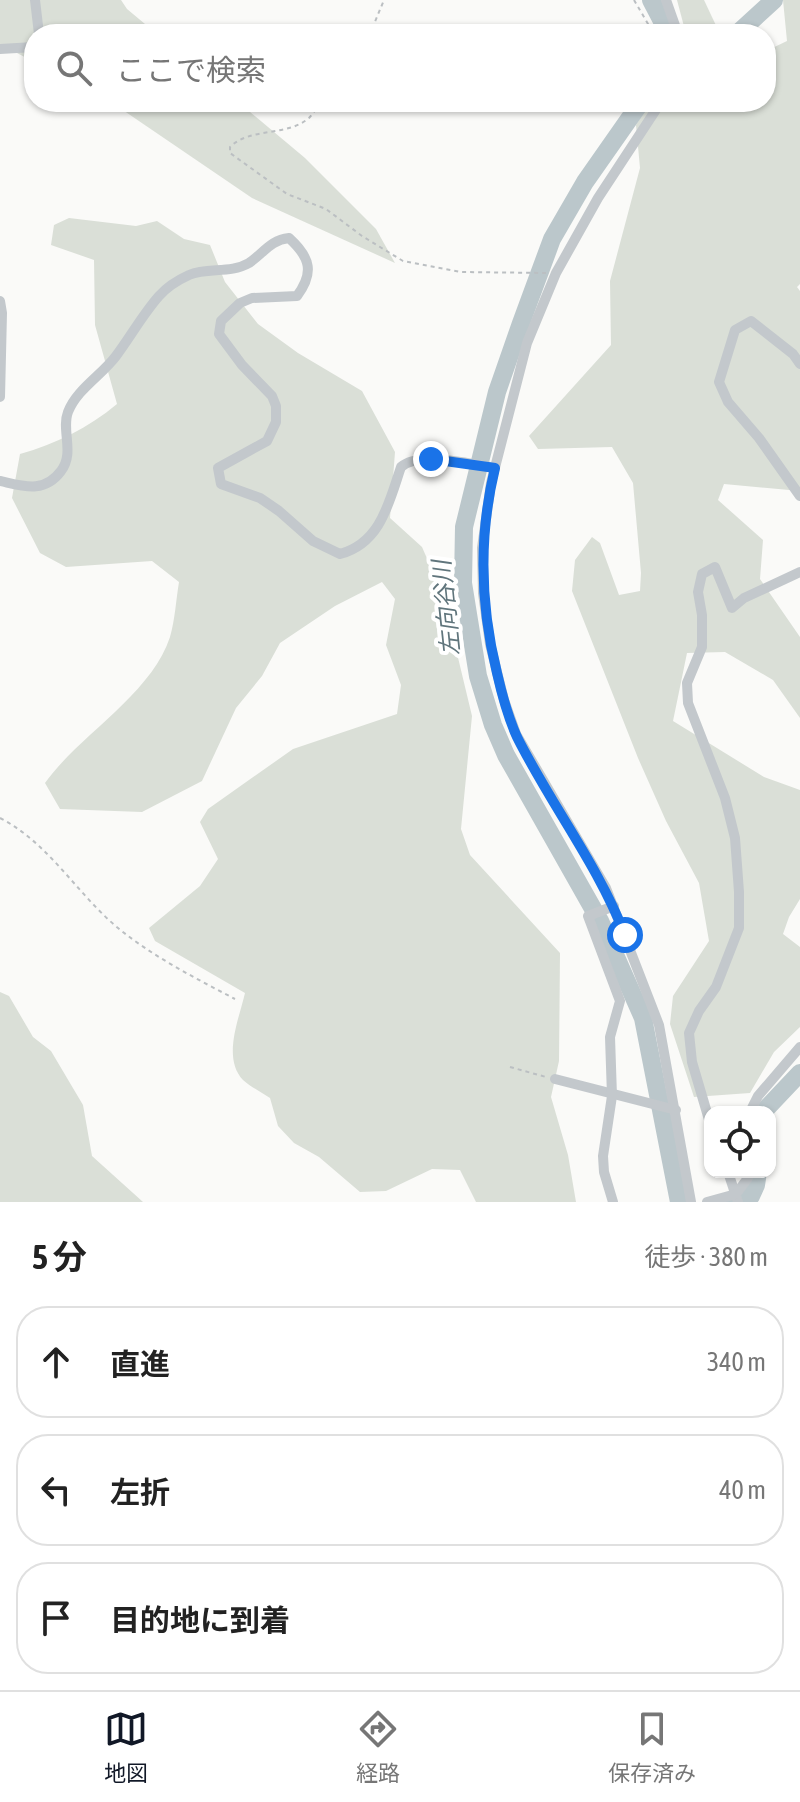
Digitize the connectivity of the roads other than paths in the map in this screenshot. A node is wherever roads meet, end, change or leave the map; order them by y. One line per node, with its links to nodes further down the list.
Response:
1 (35, 0): 3 (street)
2 (666, 0): 4 (street)
3 (38, 24)
4 (674, 24)
5 (0, 49): 6 (street)
6 (24, 49)
7 (654, 112): 11 (street)
8 (0, 301): 10 (street)
9 (800, 364): 13 (street)
10 (0, 397)
11 (495, 468): 12 (street); 15 (street)
12 (0, 481)
13 (800, 496)
14 (800, 572): 19 (street)
15 (614, 906): 18 (street); 21 (street)
16 (800, 1047): 20 (street)
17 (555, 1079): 18 (street)
18 (612, 1096): 21 (street); 25 (street)
19 (705, 1106)
20 (753, 1106)
21 (676, 1110): 26 (street)
22 (730, 1178): 24 (street)
23 (748, 1178): 24 (street)
24 (737, 1198): 27 (street)
25 (613, 1202)
26 (691, 1202)
27 (707, 1202)

